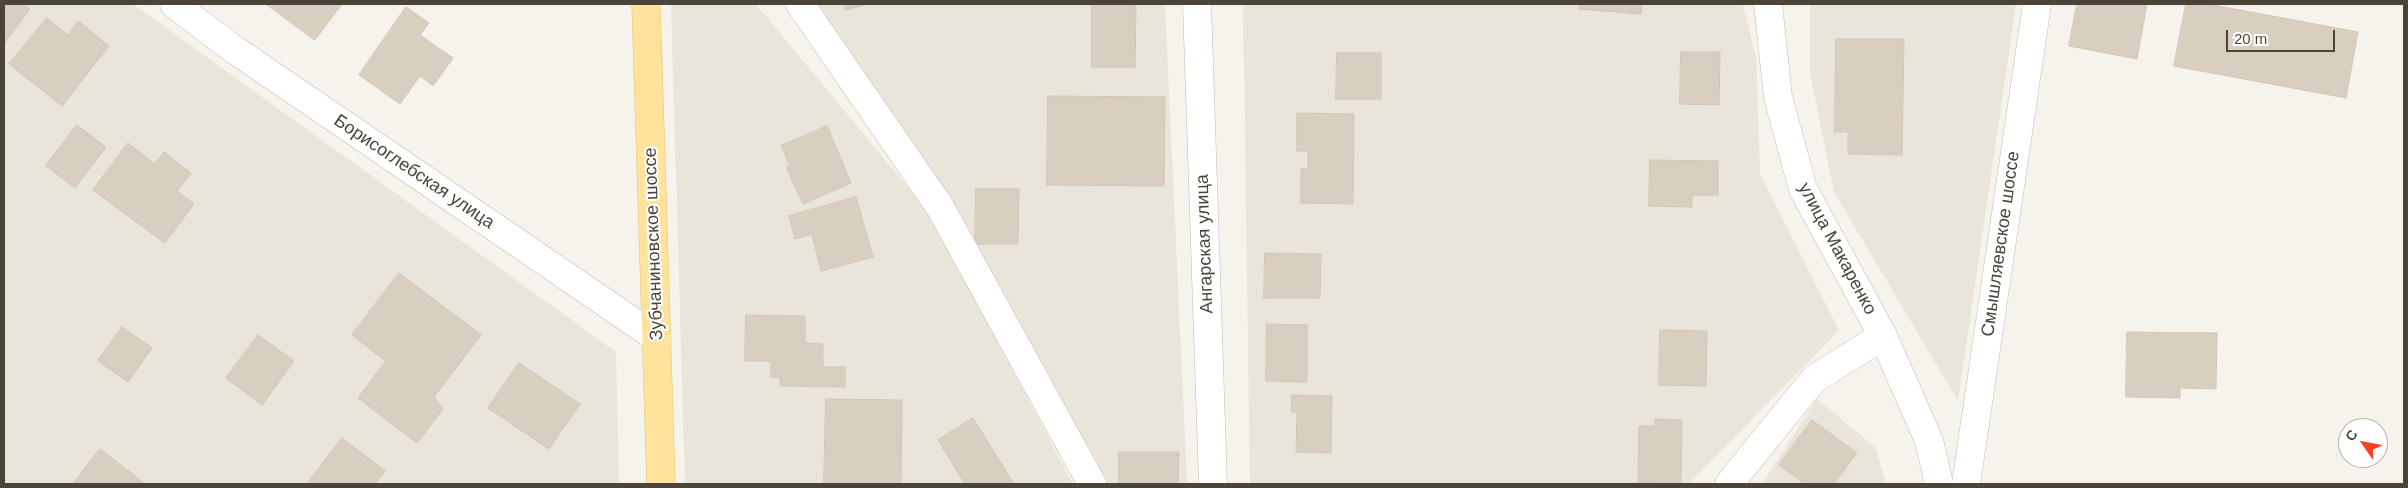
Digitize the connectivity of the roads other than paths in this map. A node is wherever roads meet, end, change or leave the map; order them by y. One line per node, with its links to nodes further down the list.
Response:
1 (174, 4): 8 (street, Борисоглебская улица)
2 (646, 4): 8 (main road, Зубчаниновское шоссе)
3 (800, 4): 10 (street)
4 (1197, 4): 11 (street, Ангарская улица)
5 (1768, 4): 7 (street, улица Макаренко)
6 (2037, 4): 14 (street, Смышляевское шоссе)
7 (1883, 336): 12 (street); 13 (street, улица Макаренко)
8 (657, 338): 9 (main road, Зубчаниновское шоссе)
9 (661, 484)
10 (1092, 484)
11 (1214, 484)
12 (1729, 484)
13 (1939, 484)
14 (1966, 484)

